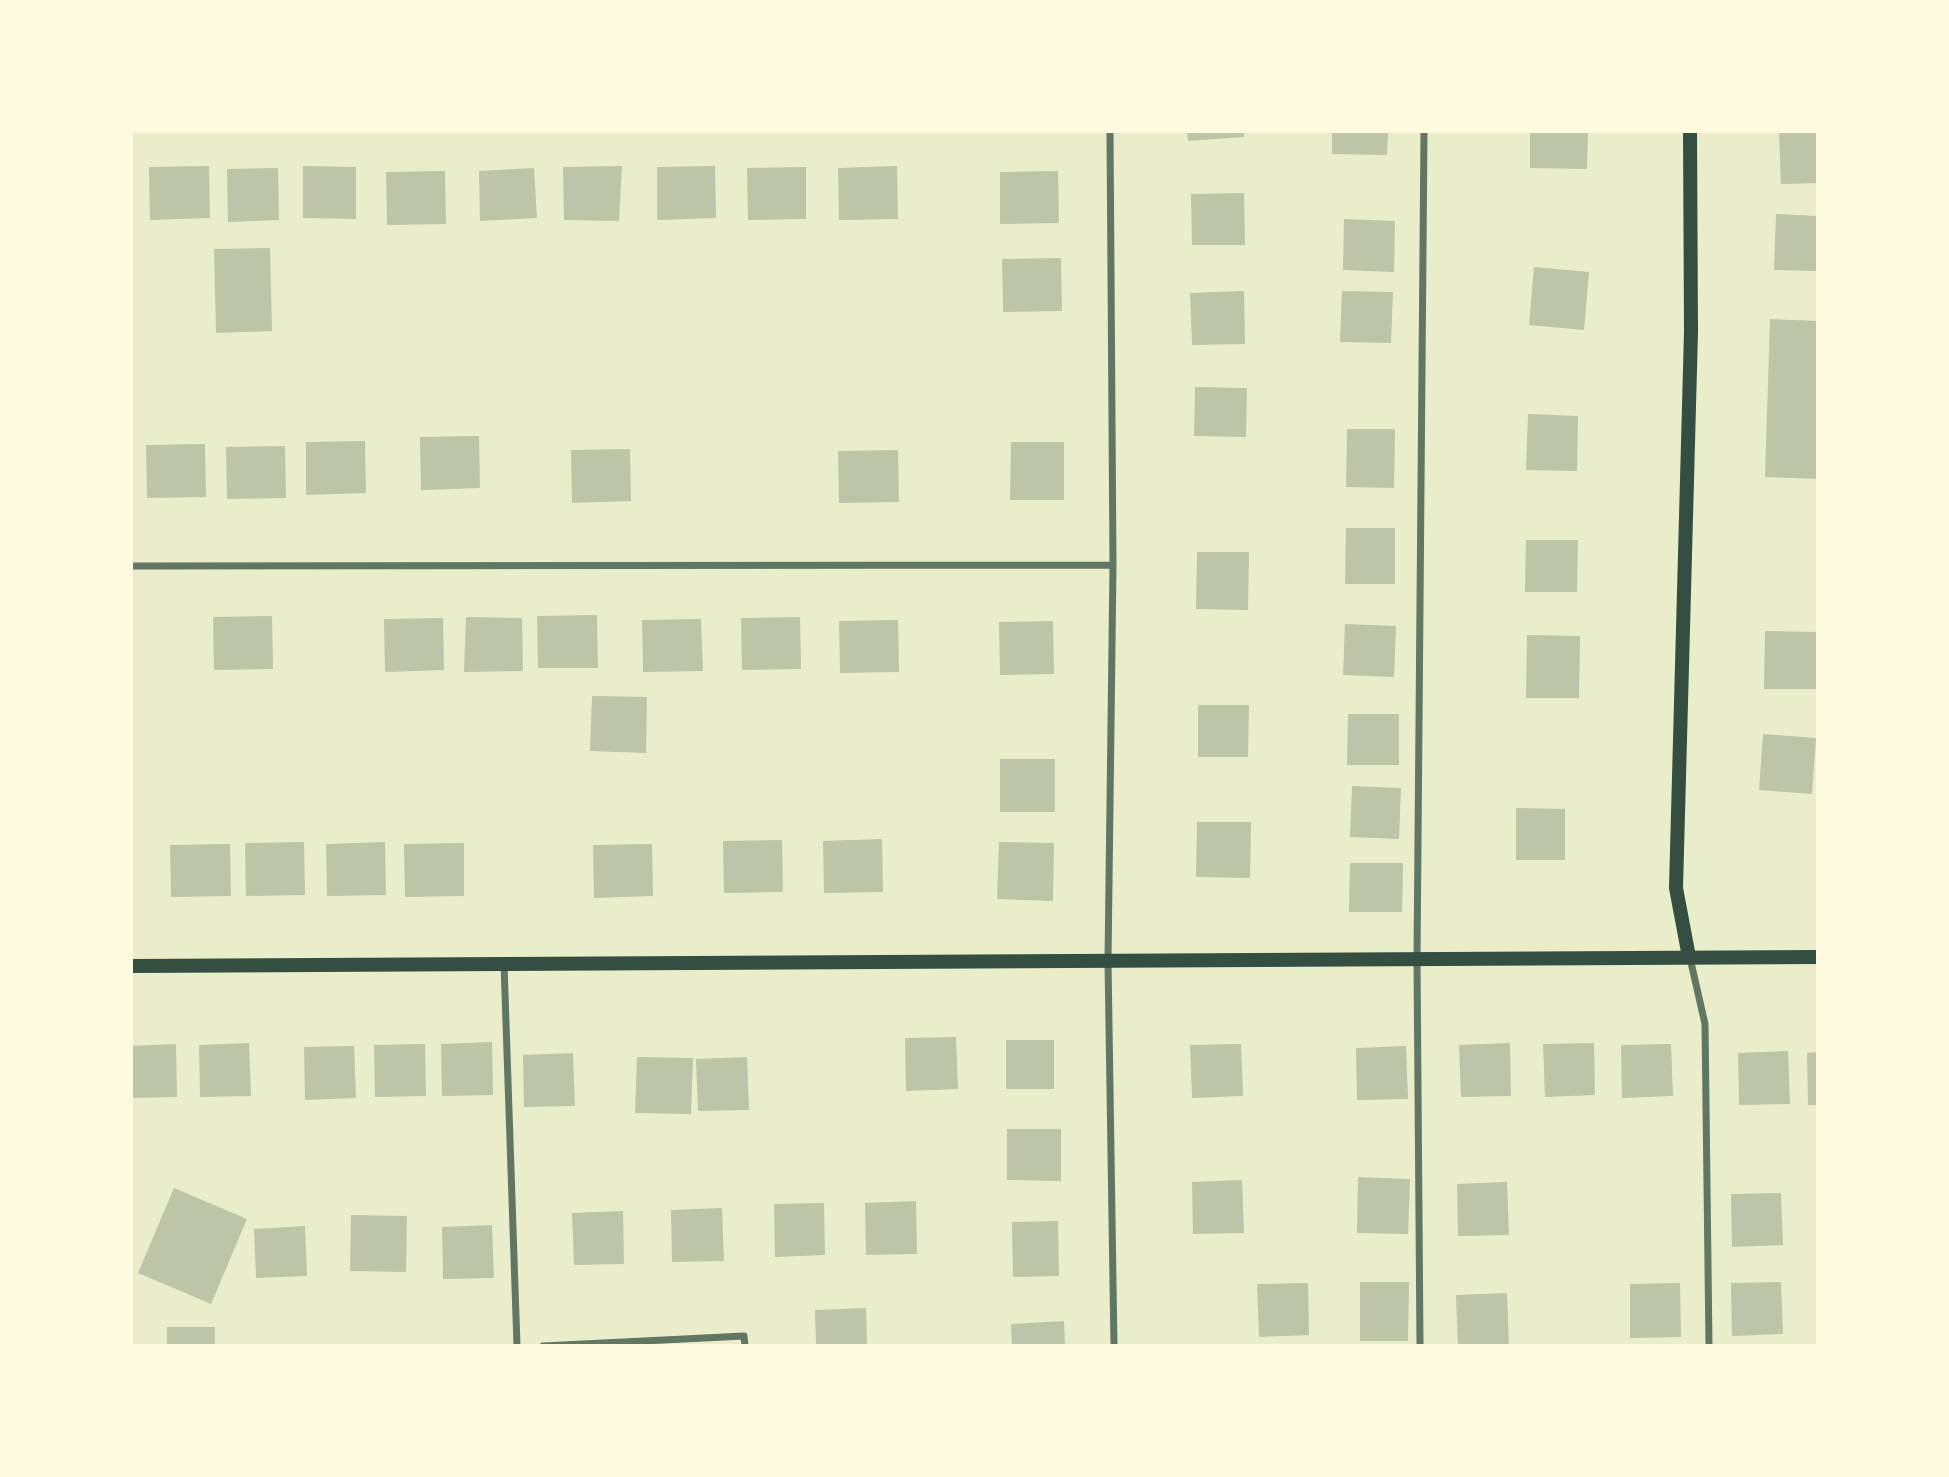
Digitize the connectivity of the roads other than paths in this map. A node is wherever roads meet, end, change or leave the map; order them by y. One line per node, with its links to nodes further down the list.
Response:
1 (1110, 131): 4 (street)
2 (1424, 131): 8 (street)
3 (1689, 131): 6 (main road)
4 (1113, 565): 5 (street); 9 (street)
5 (131, 566)
6 (1689, 957): 7 (main road); 8 (main road); 17 (street)
7 (1818, 957)
8 (1417, 959): 9 (main road); 16 (street)
9 (1108, 961): 10 (main road); 15 (street)
10 (504, 964): 11 (main road); 12 (street)
11 (131, 966)
12 (517, 1346)
13 (543, 1346): 14 (street)
14 (745, 1346)
15 (1114, 1346)
16 (1420, 1346)
17 (1709, 1346)

